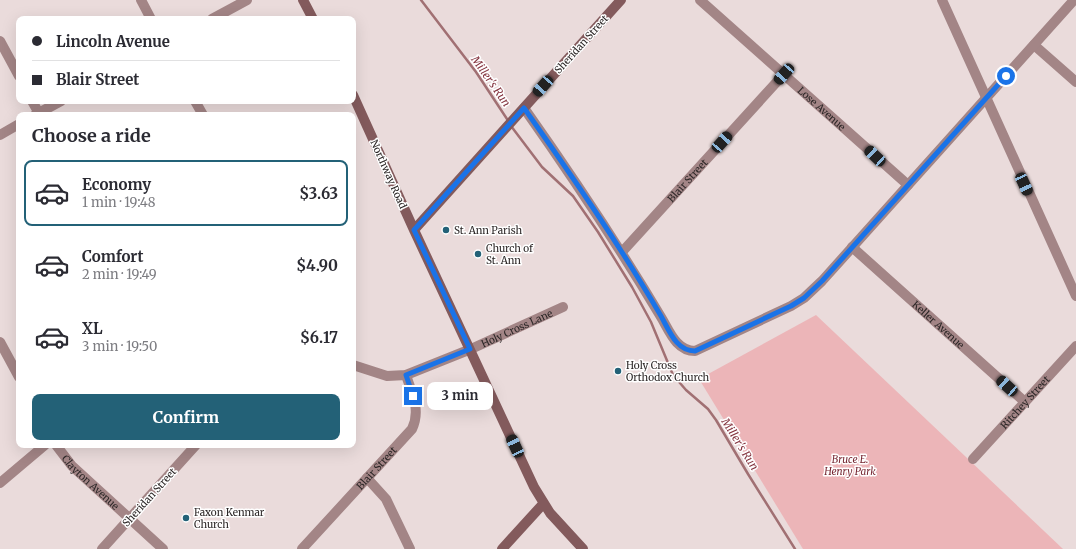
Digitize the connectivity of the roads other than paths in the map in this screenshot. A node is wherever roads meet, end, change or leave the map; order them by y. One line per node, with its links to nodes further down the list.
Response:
1 (140, 0): 8 (street)
2 (247, 0): 9 (street)
3 (303, 0): 10 (street)
4 (621, 0): 19 (street, Sheridan Street)
5 (700, 0): 14 (street, Lose Avenue)
6 (942, 0): 16 (street)
7 (1074, 0): 12 (street)
8 (149, 16)
9 (218, 16)
10 (311, 16)
11 (0, 41): 13 (street)
12 (1034, 45): 15 (street); 16 (street)
13 (16, 70)
14 (784, 74): 23 (street, Lose Avenue); 26 (street, Blair Street)
15 (1076, 82)
16 (986, 99): 23 (street); 27 (street)
17 (356, 101): 24 (street, Northway Road)
18 (56, 104): 20 (street)
19 (524, 108): 24 (street, Sheridan Street); 26 (street)
20 (42, 112)
21 (16, 126): 22 (street)
22 (0, 134)
23 (908, 186): 25 (street)
24 (414, 230): 31 (street, Northway Road)
25 (852, 247): 26 (street); 35 (street, Keller Avenue)
26 (622, 252)
27 (1076, 296)
28 (563, 307): 31 (street, Holy Cross Lane)
29 (0, 342): 33 (street)
30 (1076, 346): 35 (street, Ritchey Street)
31 (470, 349): 34 (street); 42 (street, Northway Road)
32 (356, 365): 34 (street)
33 (16, 371)
34 (406, 375): 40 (street, Blair Street)
35 (1025, 402): 39 (street, Ritchey Street)
36 (41, 448): 41 (street)
37 (58, 448): 43 (street, Clayton Avenue)
38 (193, 448): 43 (street, Sheridan Street)
39 (973, 459)
40 (367, 478): 46 (street, Blair Street); 47 (street)
41 (0, 483)
42 (543, 504): 48 (street); 49 (street, Northway Road)
43 (129, 519): 44 (street, Sheridan Street); 45 (street, Clayton Avenue)
44 (102, 549)
45 (163, 549)
46 (302, 549)
47 (410, 549)
48 (502, 549)
49 (583, 549)

